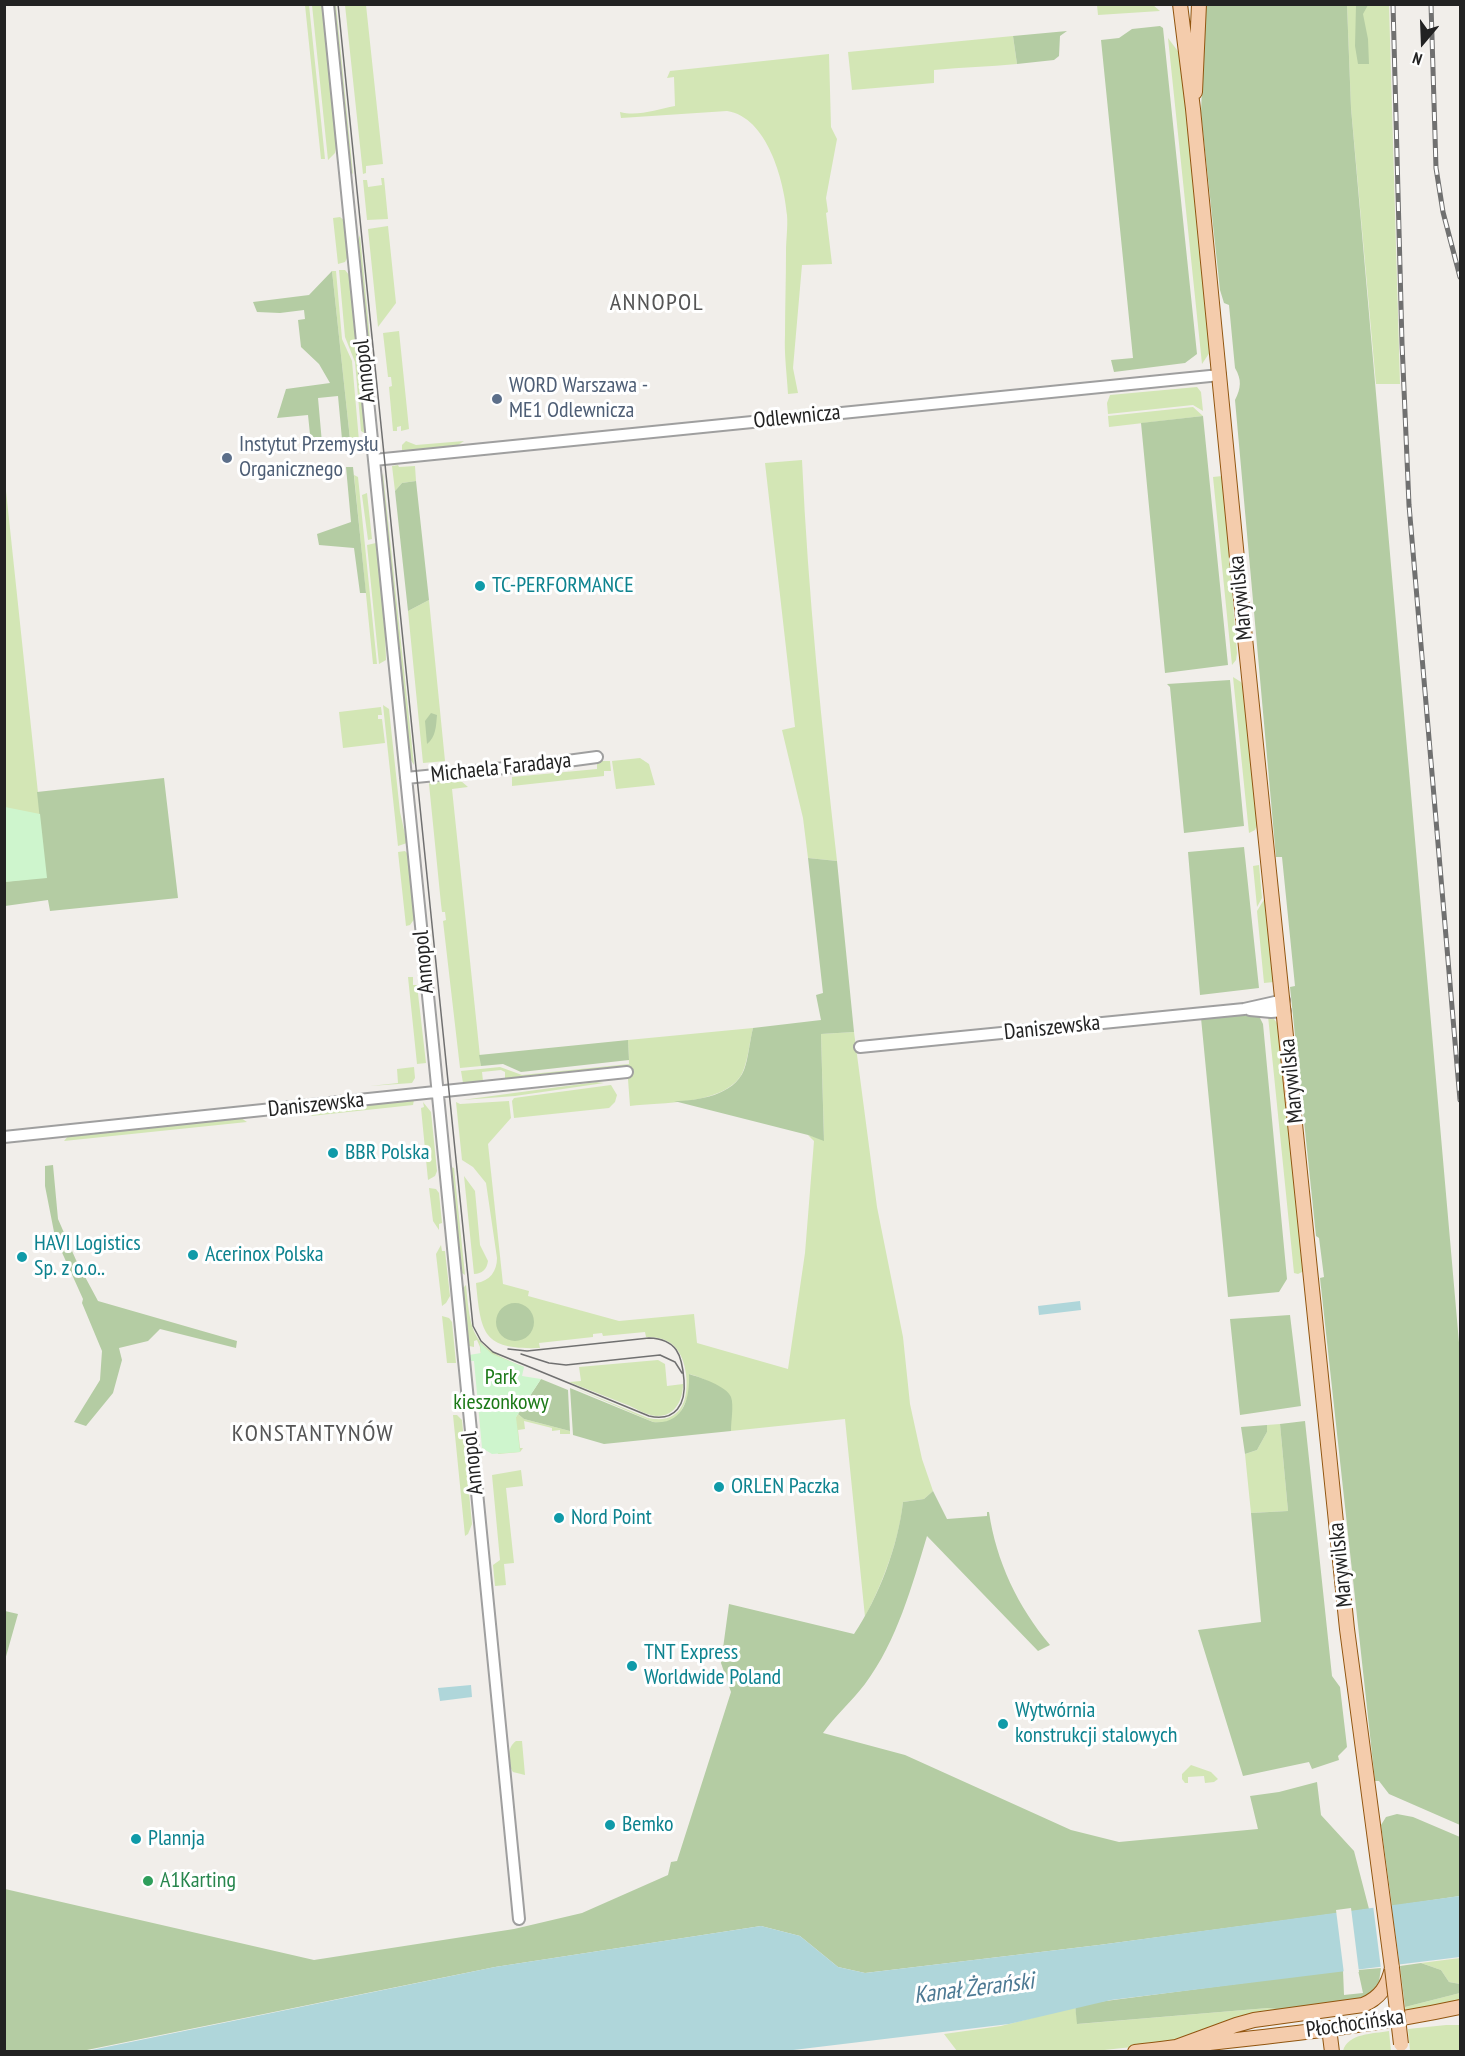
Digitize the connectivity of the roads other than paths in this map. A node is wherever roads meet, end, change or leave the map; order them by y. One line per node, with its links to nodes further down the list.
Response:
1 (328, 4): 6 (street, Annopol)
2 (1180, 4): 4 (main road, Marywilska)
3 (1199, 4): 4 (main road, Marywilska)
4 (1193, 109): 5 (main road, Marywilska)
5 (1220, 375): 6 (street, Odlewnicza); 9 (main road, Marywilska)
6 (374, 460): 8 (street, Annopol)
7 (597, 757): 8 (street, Michaela Faradaya)
8 (406, 778): 12 (street, Annopol)
9 (1284, 1006): 10 (street, Daniszewska); 15 (main road, Marywilska)
10 (860, 1047)
11 (627, 1072): 12 (street, Daniszewska)
12 (436, 1092): 13 (street, Daniszewska); 14 (street, Annopol)
13 (4, 1137)
14 (519, 1919)
15 (1392, 1968): 20 (main road); 21 (main road, Marywilska, bridge)
16 (1461, 2007): 17 (main road, Płochocińska)
17 (1432, 2013): 18 (main road, Płochocińska); 19 (main road, Płochocińska)
18 (1461, 2016)
19 (1329, 2028): 20 (main road, Płochocińska); 23 (main road)
20 (1176, 2047): 22 (main road, Płochocińska)
21 (1402, 2048)
22 (1135, 2052)
23 (1332, 2052)

